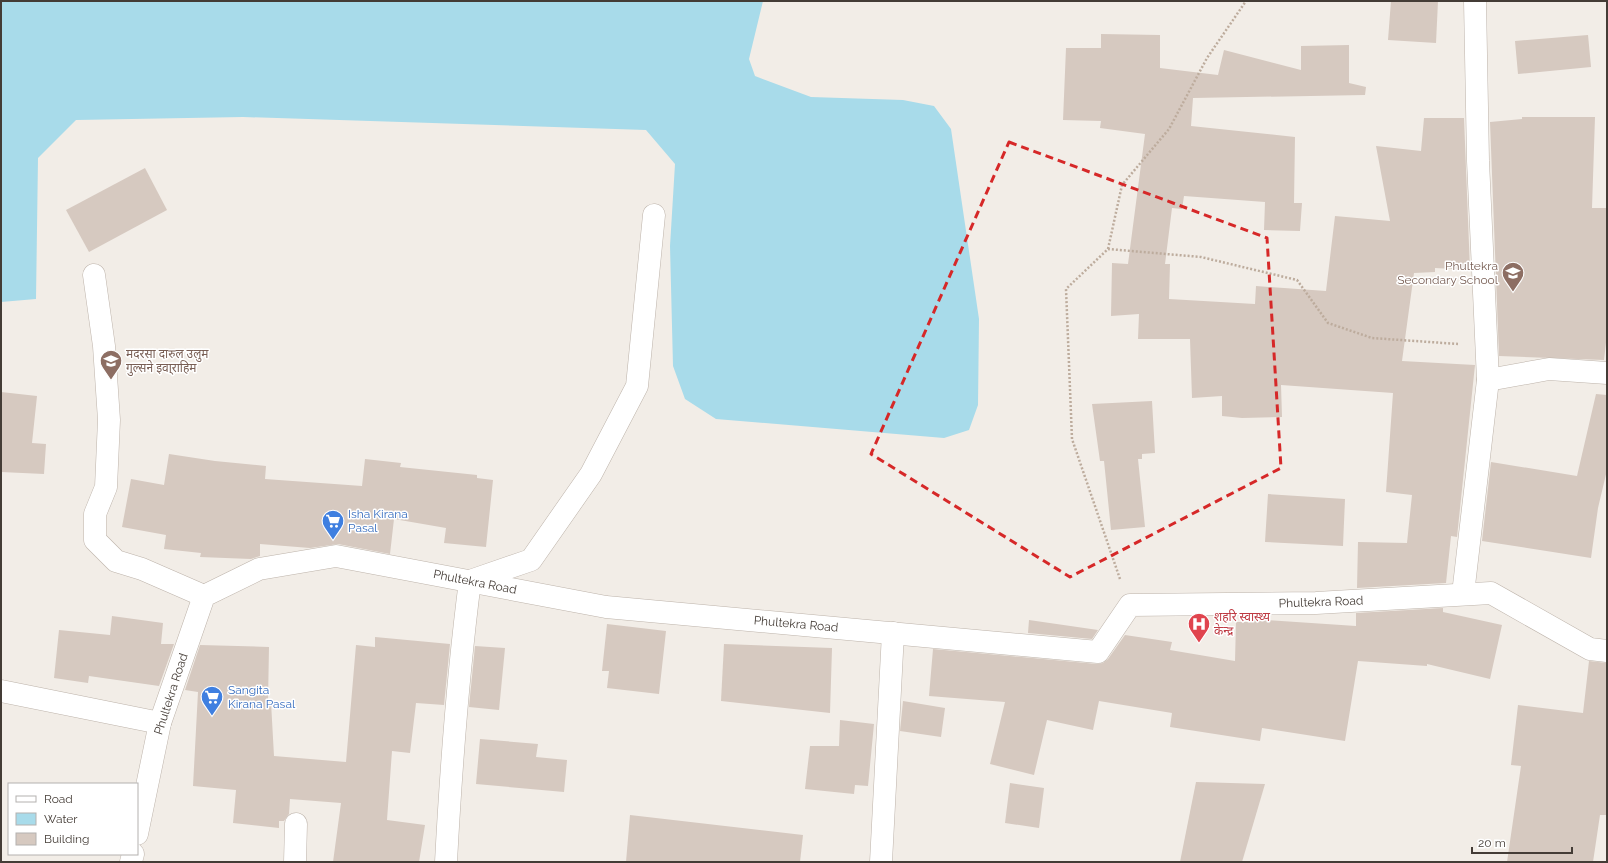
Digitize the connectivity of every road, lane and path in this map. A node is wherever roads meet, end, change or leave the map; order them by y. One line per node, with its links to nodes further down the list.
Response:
1 (1246, 1): 4 (path)
2 (1475, 1): 6 (street)
3 (654, 215): 9 (street)
4 (1108, 250): 6 (path); 12 (path)
5 (94, 275): 11 (street)
6 (1486, 346): 8 (street)
7 (1607, 373): 8 (street)
8 (1488, 380): 10 (street)
9 (470, 580): 11 (street, Phultekra Road); 13 (street, Phultekra Road); 20 (street)
10 (1463, 594): 12 (street, Phultekra Road); 14 (street, Phultekra Road)
11 (204, 596): 16 (street, Phultekra Road)
12 (1130, 605): 13 (street, Phultekra Road)
13 (893, 633): 21 (street)
14 (1607, 650)
15 (1, 691): 16 (street)
16 (160, 723): 18 (street, Phultekra Road)
17 (296, 824): 19 (street)
18 (138, 829)
19 (295, 862)
20 (446, 862)
21 (881, 862)

